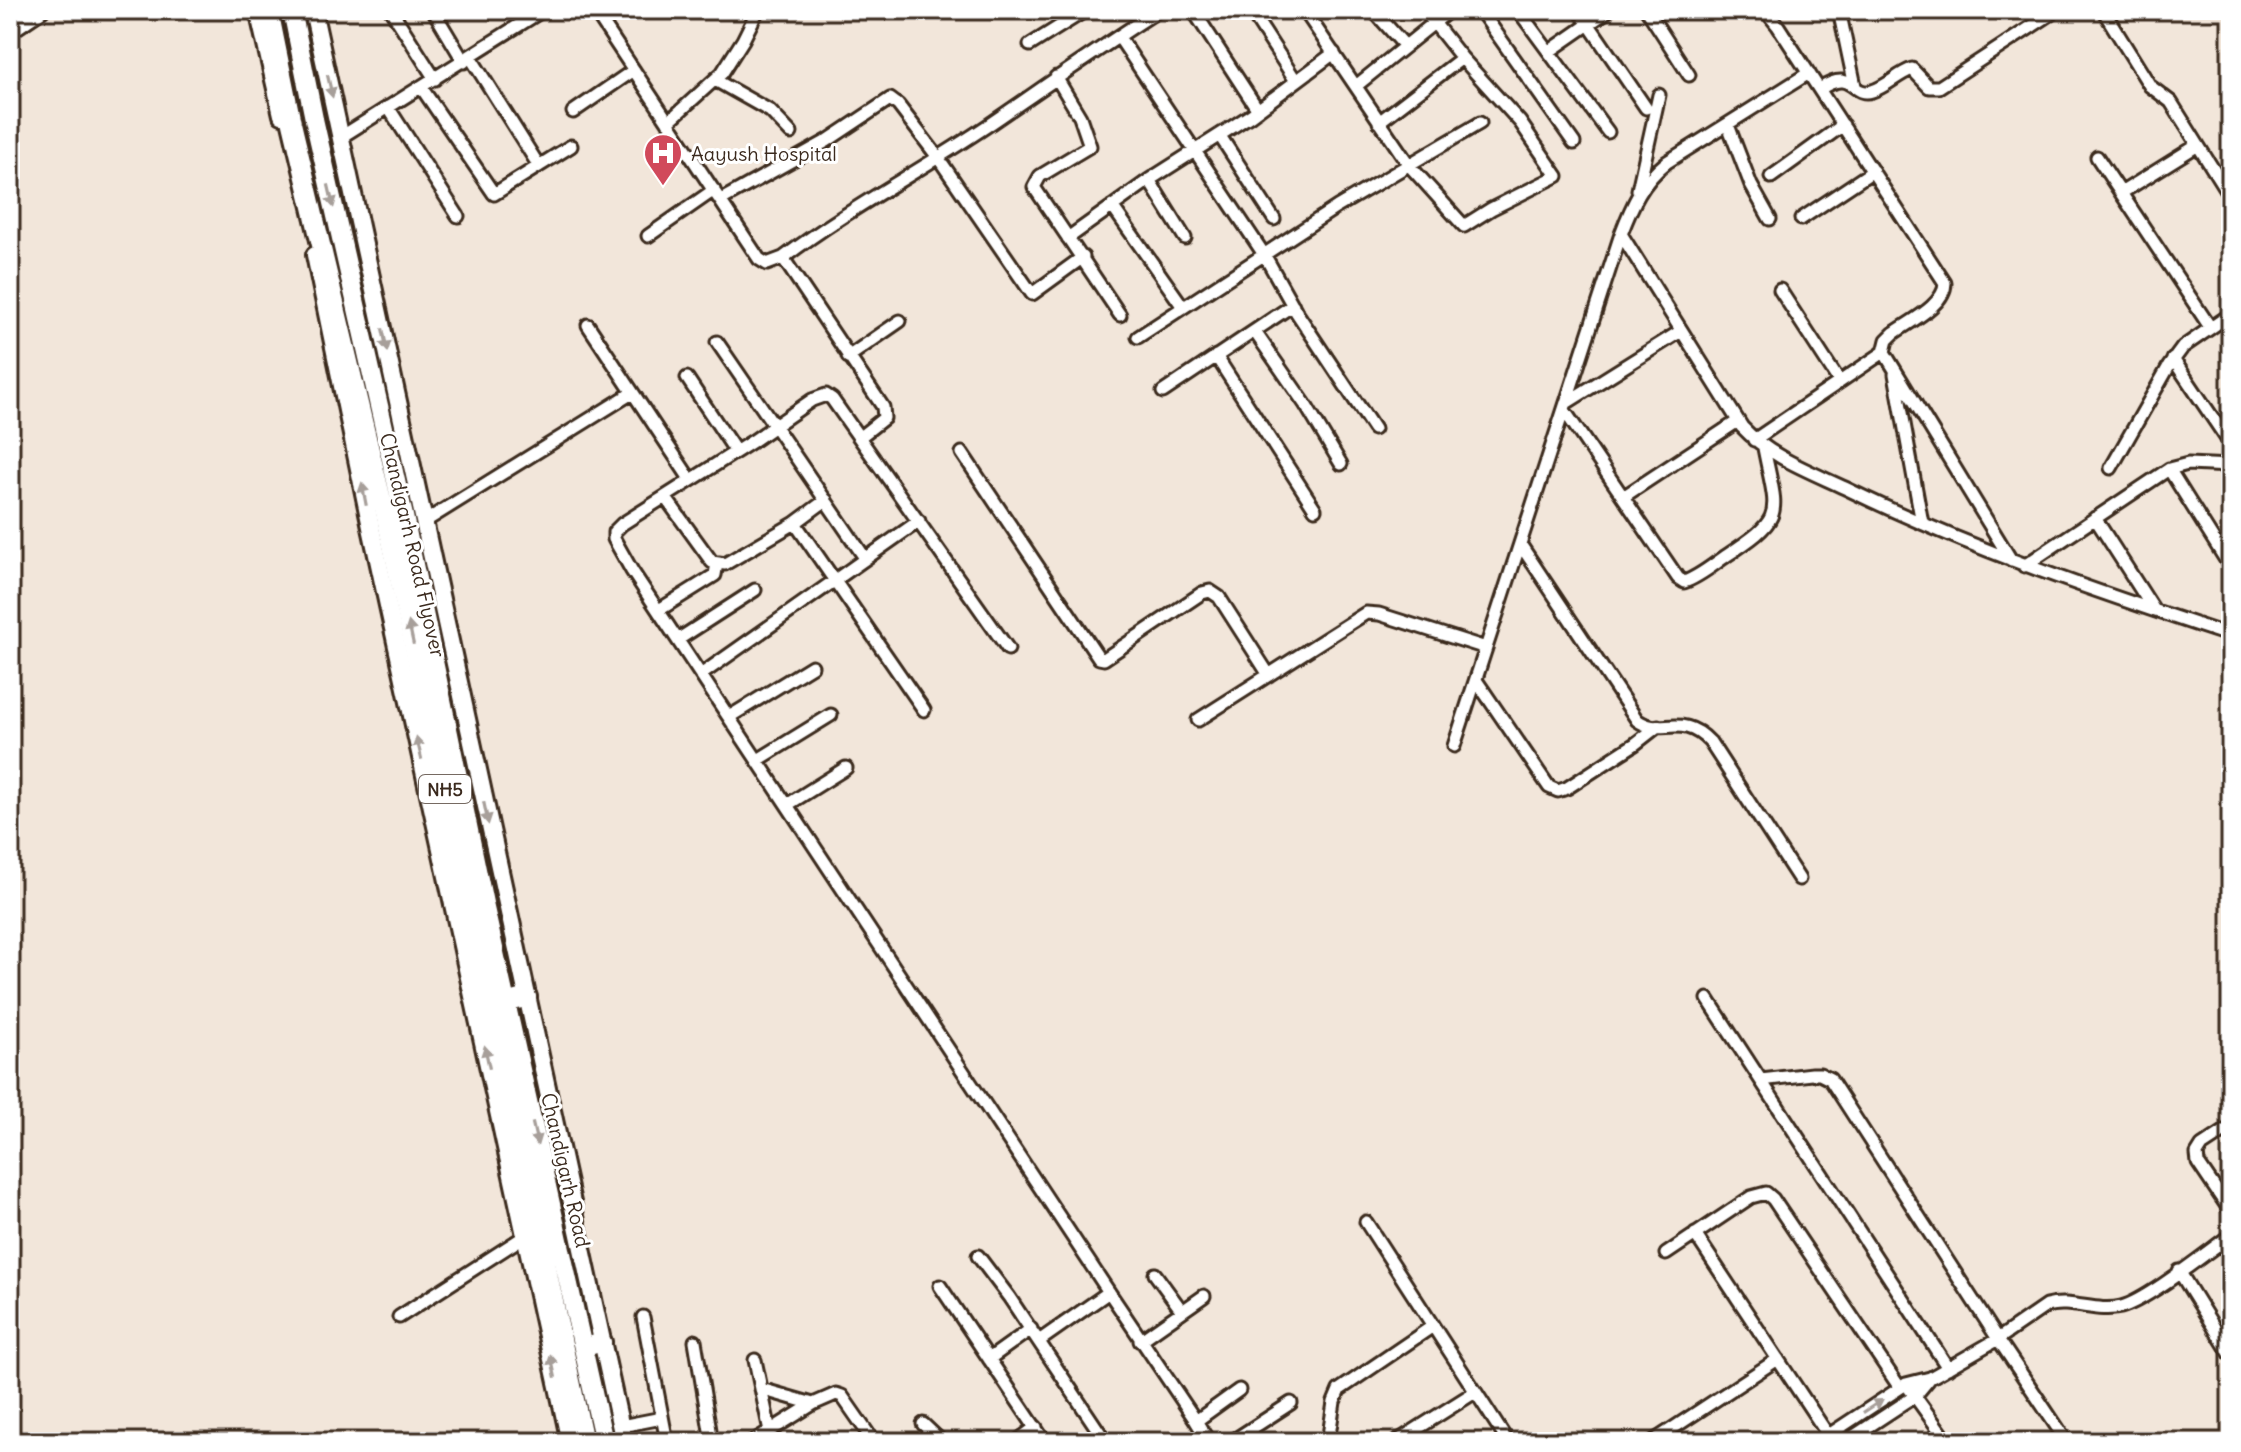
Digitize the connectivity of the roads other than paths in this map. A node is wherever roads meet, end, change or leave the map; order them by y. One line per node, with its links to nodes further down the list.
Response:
1 (41, 10): 30 (street)
2 (258, 10): 166 (main road, one-way to 2)
3 (269, 10): 166 (highway, Chandigarh Road Flyover / NH5, one-way to 3)
4 (292, 10): 164 (highway, Chandigarh Road Flyover / NH5, one-way to 164)
5 (313, 10): 62 (main road, one-way to 62)
6 (391, 10): 42 (street)
7 (433, 10): 37 (street)
8 (543, 10): 37 (street)
9 (594, 10): 38 (street)
10 (758, 10): 43 (street)
11 (1086, 10): 32 (street)
12 (1159, 10): 31 (street)
13 (1193, 10): 52 (street)
14 (1250, 10): 44 (street)
15 (1304, 10): 35 (street)
16 (1373, 10): 33 (street)
17 (1424, 10): 28 (street)
18 (1450, 10): 28 (street)
19 (1480, 10): 63 (street)
20 (1518, 10): 34 (street)
21 (1579, 10): 29 (street)
22 (1609, 10): 29 (street)
23 (1647, 10): 40 (street)
24 (1765, 10): 39 (street)
25 (1839, 10): 46 (street)
26 (2057, 10): 46 (street)
27 (2103, 10): 64 (street)
28 (1433, 23): 33 (street); 36 (street)
29 (1588, 24): 34 (street); 51 (street)
30 (10, 31)
31 (1119, 37): 41 (street); 66 (street)
32 (1030, 45)
33 (1405, 46): 45 (street)
34 (1550, 51): 59 (street)
35 (1334, 53): 44 (street); 45 (street)
36 (1462, 58): 55 (street); 69 (street)
37 (467, 60): 42 (street); 70 (street)
38 (634, 70): 53 (street); 54 (street)
39 (1809, 73): 48 (street); 57 (street)
40 (1689, 75)
41 (1056, 77): 67 (street); 85 (street)
42 (435, 79): 47 (street)
43 (715, 80): 54 (street); 60 (street)
44 (1296, 81): 52 (street)
45 (1356, 86): 55 (street)
46 (1855, 86): 48 (street)
47 (421, 87): 50 (street); 70 (street)
48 (1820, 89): 58 (street)
49 (1659, 95): 76 (street)
50 (388, 107): 62 (street); 79 (street)
51 (1646, 108)
52 (1258, 110): 61 (street)
53 (573, 112)
54 (668, 122): 75 (street)
55 (1379, 122): 69 (street)
56 (1480, 123): 69 (street)
57 (1728, 125): 76 (street); 81 (street)
58 (1843, 125): 71 (street); 72 (street)
59 (1608, 132)
60 (791, 133)
61 (1220, 136): 66 (street); 80 (street)
62 (341, 137): 131 (main road, one-way to 131)
63 (1574, 143)
64 (2198, 145): 74 (street); 77 (street)
65 (571, 146): 70 (street)
66 (1195, 151): 73 (street); 87 (street)
67 (937, 156): 75 (street); 88 (street); 89 (street)
68 (2097, 157): 74 (street)
69 (1409, 165): 87 (street)
70 (539, 166)
71 (1873, 171): 82 (street); 102 (street)
72 (1771, 177)
73 (1149, 180): 78 (street); 86 (street)
74 (2121, 193): 97 (street)
75 (717, 195): 84 (street); 89 (street)
76 (1637, 195): 83 (street)
77 (2231, 198)
78 (1112, 206): 85 (street); 92 (street)
79 (458, 216)
80 (1274, 219)
81 (1770, 219)
82 (1801, 219)
83 (1621, 234): 98 (street); 111 (street)
84 (648, 236)
85 (1068, 238): 88 (street)
86 (1185, 238)
87 (1265, 256): 91 (street); 92 (street)
88 (1083, 257): 94 (street)
89 (783, 258): 104 (street)
90 (1780, 290): 108 (street)
91 (1293, 305): 99 (street); 114 (street)
92 (1183, 307): 100 (street)
93 (2231, 314): 97 (street)
94 (1120, 315)
95 (900, 321): 104 (street)
96 (588, 325): 110 (street)
97 (2210, 327): 105 (street)
98 (1681, 331): 111 (street); 112 (street)
99 (1255, 332): 103 (street); 120 (street)
100 (1138, 337)
101 (717, 342): 113 (street)
102 (1884, 352): 106 (street); 108 (street)
103 (1216, 356): 109 (street); 128 (street)
104 (848, 357): 115 (street)
105 (2173, 359): 117 (street); 122 (street)
106 (1894, 369): 133 (street); 136 (street)
107 (687, 378): 118 (street)
108 (1839, 381): 116 (street)
109 (1163, 392)
110 (632, 393): 124 (street); 131 (street)
111 (1565, 406): 126 (street); 134 (street)
112 (1738, 421): 116 (street); 126 (street)
113 (775, 425): 115 (street); 118 (street); 127 (street)
114 (1374, 429)
115 (860, 437): 130 (street)
116 (1759, 444): 126 (street); 133 (street)
117 (2231, 445)
118 (736, 452): 124 (street)
119 (962, 453): 150 (street)
120 (1341, 464)
121 (2231, 466): 123 (street)
122 (2111, 468)
123 (2169, 469): 129 (street); 139 (street)
124 (690, 479): 125 (street)
125 (665, 497): 137 (street); 142 (street)
126 (1623, 497)
127 (826, 500): 132 (street); 135 (street)
128 (1315, 509)
129 (2095, 518): 138 (street); 143 (street)
130 (919, 521): 135 (street); 147 (street)
131 (424, 522): 162 (main road, one-way to 162)
132 (795, 523): 137 (street); 140 (street)
133 (1922, 523): 136 (street)
134 (1520, 544): 146 (street); 156 (street)
135 (865, 558): 140 (street)
136 (2011, 560): 138 (street)
137 (717, 563): 142 (street)
138 (2024, 566): 143 (street)
139 (2231, 568)
140 (834, 580): 149 (street); 152 (street)
141 (755, 590): 145 (street)
142 (659, 610): 145 (street)
143 (2154, 611): 144 (street)
144 (2231, 636)
145 (679, 639): 149 (street)
146 (1486, 648): 150 (street); 151 (street)
147 (1008, 649)
148 (812, 666): 154 (street)
149 (702, 674): 154 (street)
150 (1269, 675): 155 (street)
151 (1476, 680): 156 (street); 157 (street)
152 (924, 710)
153 (831, 715): 158 (street)
154 (729, 717): 158 (street)
155 (1198, 720)
156 (1658, 726): 161 (street)
157 (1454, 746)
158 (758, 760): 160 (street)
159 (846, 768): 160 (street)
160 (787, 805): 179 (street)
161 (1799, 879)
162 (527, 997): 164 (highway); 190 (main road)
163 (1708, 999): 165 (street)
164 (506, 1003): 191 (highway, Chandigarh Road / NH5, one-way to 191)
165 (1761, 1080): 186 (street); 196 (street)
166 (502, 1092): 171 (main road); 211 (highway, NH5)
167 (2231, 1127): 168 (street)
168 (2231, 1212)
169 (1366, 1222): 184 (street)
170 (1695, 1234): 173 (street); 194 (street); 198 (street)
171 (525, 1236): 182 (street); 211 (main road, one-way to 171)
172 (2226, 1238): 175 (street); 176 (street)
173 (1666, 1254)
174 (978, 1256): 185 (street)
175 (2231, 1257)
176 (2179, 1271): 186 (street); 192 (street)
177 (1155, 1274): 181 (street)
178 (940, 1286): 193 (street)
179 (1109, 1292): 188 (street); 189 (street)
180 (1204, 1296): 181 (street)
181 (1182, 1311): 189 (street)
182 (399, 1317)
183 (643, 1317): 205 (street)
184 (1433, 1326): 201 (street); 224 (street)
185 (1031, 1329): 188 (street); 193 (street)
186 (1998, 1339): 196 (street); 230 (street)
187 (695, 1341): 215 (street)
188 (1039, 1341): 221 (street)
189 (1140, 1341): 206 (street)
190 (602, 1342): 191 (highway); 210 (main road)
191 (583, 1348): 213 (highway, NH5)
192 (2231, 1355)
193 (989, 1359): 208 (street)
194 (1778, 1359): 212 (street); 227 (street)
195 (755, 1360): 199 (street)
196 (1948, 1368): 197 (street)
197 (1930, 1378): 198 (street); 202 (street)
198 (1903, 1386): 202 (street); 212 (street, one-way to 198)
199 (761, 1389): 204 (street); 209 (street)
200 (1239, 1390): 206 (street)
201 (1475, 1392): 225 (street); 226 (street)
202 (1915, 1396): 228 (street); 229 (street)
203 (1291, 1403): 223 (street)
204 (813, 1404): 209 (street); 217 (street)
205 (662, 1418): 210 (street); 214 (street)
206 (1196, 1421): 222 (street)
207 (923, 1424): 218 (street)
208 (1036, 1427): 219 (street); 220 (street)
209 (770, 1431): 216 (street)
210 (622, 1434)
211 (576, 1438)
212 (1821, 1440)
213 (604, 1442)
214 (667, 1442)
215 (712, 1442)
216 (752, 1442)
217 (874, 1442)
218 (942, 1442)
219 (1016, 1442)
220 (1045, 1442)
221 (1106, 1442)
222 (1209, 1442)
223 (1231, 1442)
224 (1328, 1442)
225 (1396, 1442)
226 (1508, 1442)
227 (1652, 1442)
228 (1845, 1442)
229 (1948, 1442)
230 (2067, 1442)

